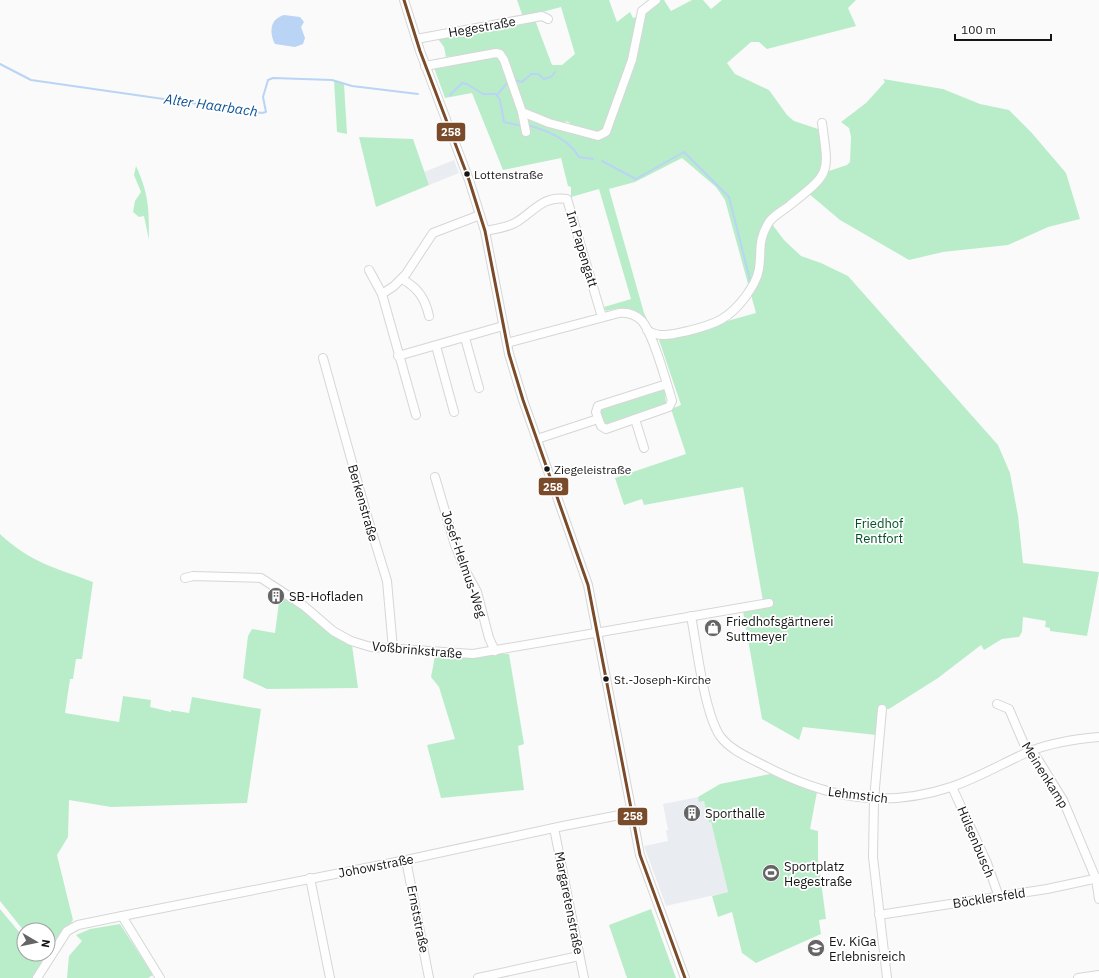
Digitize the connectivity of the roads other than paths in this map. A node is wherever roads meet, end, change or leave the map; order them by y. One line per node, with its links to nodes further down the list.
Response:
1 (404, 0): 4 (street)
2 (656, 0): 6 (street)
3 (548, 19): 4 (street, Hegestraße)
4 (416, 39): 5 (street)
5 (426, 66): 6 (street); 9 (street)
6 (522, 112): 8 (street)
7 (822, 123): 17 (street)
8 (526, 132)
9 (480, 215): 10 (street); 12 (street)
10 (484, 232): 15 (street, Im Papengatt); 16 (street)
11 (369, 270): 13 (street)
12 (404, 276): 13 (street); 14 (street)
13 (382, 294): 21 (street)
14 (429, 316)
15 (602, 317): 17 (street); 19 (street)
16 (504, 326): 18 (street); 19 (street)
17 (648, 330): 23 (street)
18 (465, 338): 20 (street); 24 (street)
19 (507, 343): 29 (street)
20 (436, 346): 21 (street); 25 (street)
21 (398, 356): 26 (street)
22 (323, 358): 36 (street, Berkenstraße)
23 (667, 384): 27 (street); 28 (street)
24 (479, 388)
25 (454, 412)
26 (416, 415)
27 (598, 418): 28 (street); 29 (street)
28 (635, 419): 30 (street)
29 (537, 439): 35 (street)
30 (644, 448)
31 (435, 477): 37 (street, Josef-Helmus-Weg)
32 (185, 578): 36 (street, Voßbrinkstraße)
33 (769, 602): 34 (street)
34 (692, 616): 35 (street); 43 (street, Lehmstich)
35 (596, 633): 37 (street, Voßbrinkstraße); 44 (street)
36 (393, 650): 37 (street, Voßbrinkstraße)
37 (495, 651)
38 (997, 704): 41 (street, Meinenkamp)
39 (882, 709): 43 (street)
40 (1099, 737): 41 (street, Lehmstich)
41 (1030, 752): 42 (street, Lehmstich); 48 (street, Meinenkamp)
42 (952, 787): 43 (street, Lehmstich); 49 (street, Hülsenbusch)
43 (874, 799): 51 (street)
44 (630, 813): 45 (street, Johowstraße); 61 (street)
45 (554, 828): 46 (street, Johowstraße); 53 (street, Margaretenstraße)
46 (406, 860): 47 (street, Johowstraße); 58 (street, Ernststraße)
47 (310, 878): 52 (street, Johowstraße); 57 (street)
48 (1097, 879): 49 (street, Böcklersfeld); 50 (street, Meinenkamp)
49 (999, 897): 51 (street, Böcklersfeld)
50 (1099, 899)
51 (879, 915): 62 (street)
52 (122, 916): 55 (street, Johowstraße); 56 (street)
53 (579, 956): 59 (street); 60 (street, Margaretenstraße)
54 (1099, 975): 63 (street)
55 (38, 978)
56 (160, 978)
57 (330, 978)
58 (429, 978)
59 (478, 978)
60 (584, 978)
61 (685, 978)
62 (887, 978)
63 (1078, 978)

